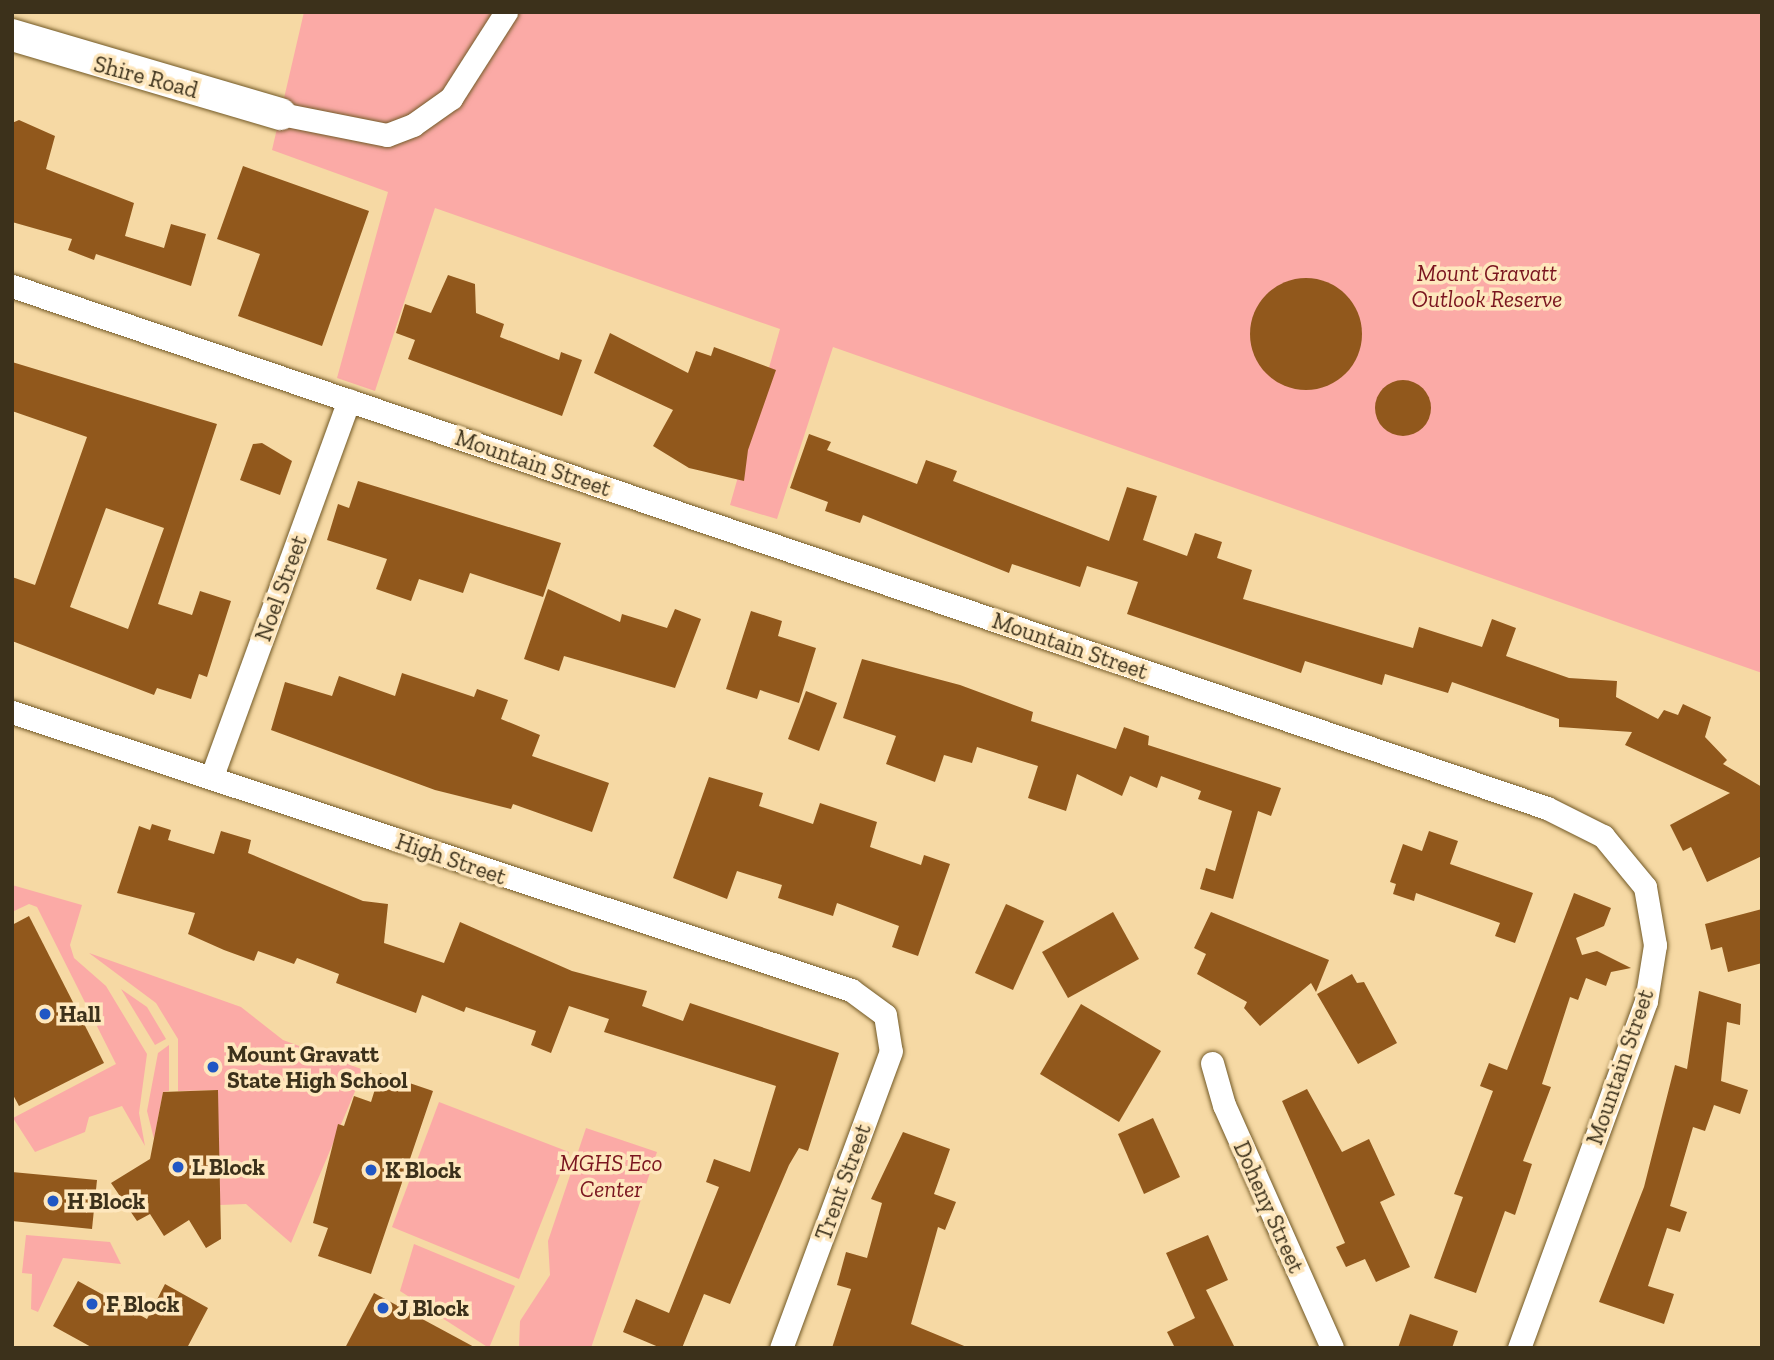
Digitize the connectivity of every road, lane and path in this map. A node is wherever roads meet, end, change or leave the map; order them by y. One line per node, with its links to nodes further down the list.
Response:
1 (506, 12): 3 (street)
2 (12, 35): 3 (street, Shire Road)
3 (281, 114)
4 (12, 286): 5 (street, Mountain Street)
5 (349, 400): 7 (street, Noel Street); 12 (street, Mountain Street)
6 (12, 712): 7 (street, High Street)
7 (212, 776): 8 (street, High Street)
8 (885, 1015): 10 (street, Trent Street)
9 (1212, 1063): 11 (street, Doheny Street)
10 (781, 1348)
11 (1332, 1348)
12 (1519, 1348)

